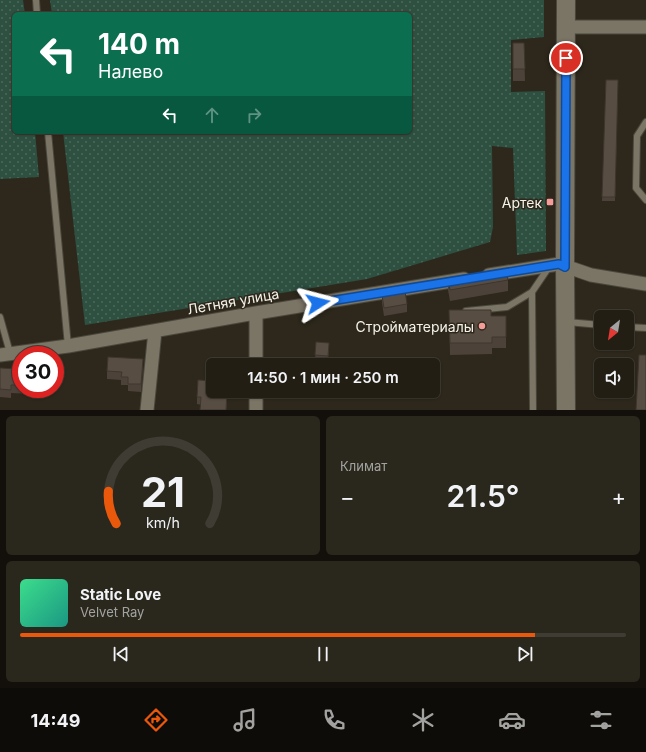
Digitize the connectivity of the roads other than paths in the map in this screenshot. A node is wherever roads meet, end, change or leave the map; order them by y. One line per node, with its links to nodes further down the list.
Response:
1 (36, 0): 3 (lane)
2 (566, 0): 4 (street)
3 (37, 12)
4 (566, 27): 5 (street); 9 (street)
5 (646, 27)
6 (646, 122): 8 (lane)
7 (48, 134): 20 (lane)
8 (646, 200)
9 (558, 266): 10 (street); 11 (lane); 13 (street, Летняя улица); 15 (street)
10 (646, 284)
11 (532, 292): 12 (lane); 26 (lane)
12 (460, 311)
13 (256, 313): 19 (street, Летняя улица); 22 (street)
14 (0, 316): 21 (lane)
15 (566, 322): 16 (lane); 27 (street)
16 (594, 324)
17 (634, 327): 18 (lane)
18 (646, 328)
19 (155, 331): 20 (street, Летняя улица); 24 (street)
20 (68, 346): 21 (street, Летняя улица)
21 (5, 354)
22 (256, 358)
23 (256, 398): 25 (street)
24 (147, 410)
25 (256, 410)
26 (533, 410)
27 (566, 410)

